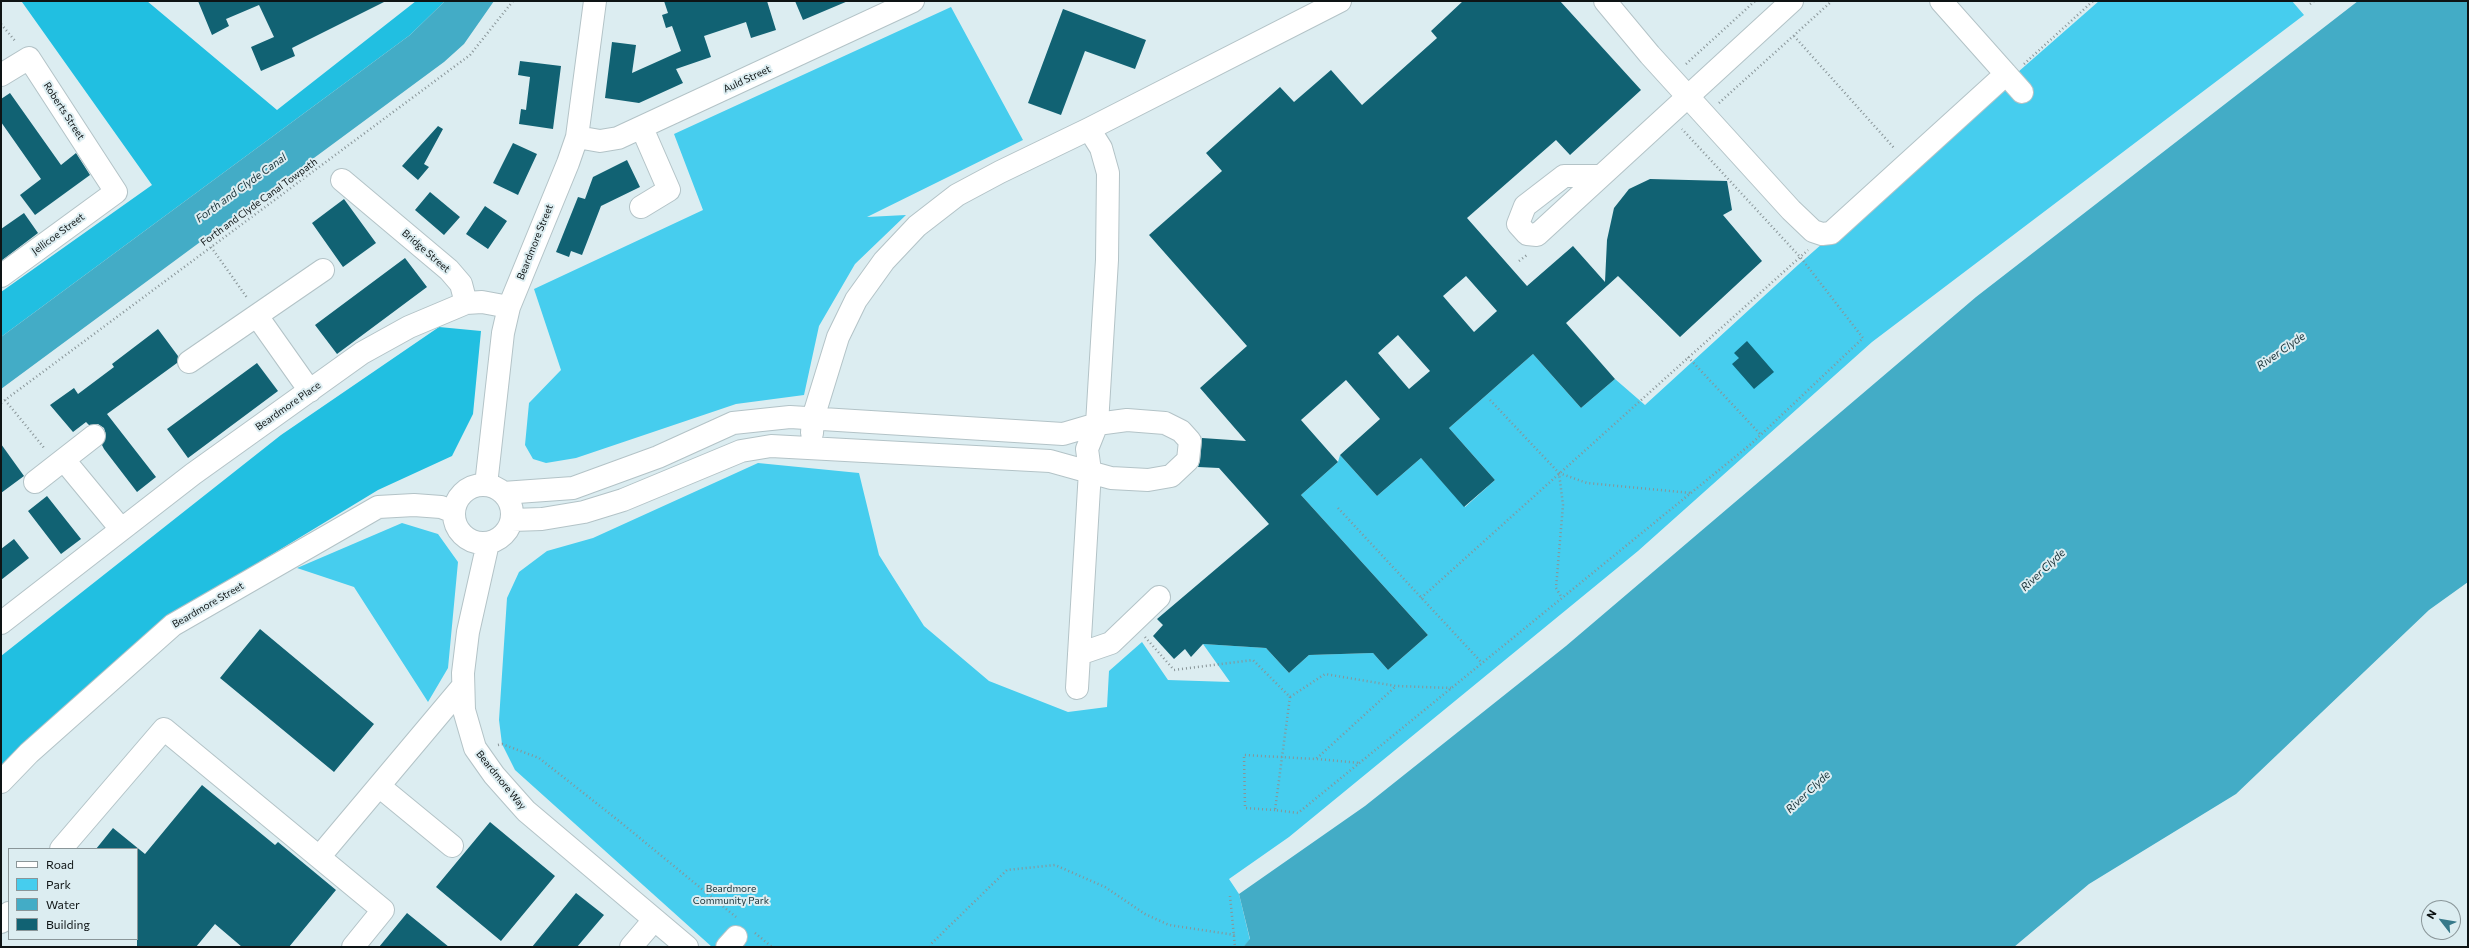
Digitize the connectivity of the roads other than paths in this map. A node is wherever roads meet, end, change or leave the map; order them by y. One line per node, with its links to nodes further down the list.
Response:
1 (595, 1): 13 (street, Beardmore Street)
2 (913, 1): 11 (street, Auld Street)
3 (1340, 1): 12 (street)
4 (1605, 1): 10 (street)
5 (1792, 1): 10 (street)
6 (1941, 1): 7 (street)
7 (2013, 71): 9 (street); 10 (street)
8 (1, 75): 16 (street, Roberts Street)
9 (2022, 92)
10 (1686, 96): 14 (street)
11 (642, 128): 13 (street, Auld Street); 17 (street)
12 (1089, 129): 25 (street); 26 (street)
13 (577, 137): 21 (street, Beardmore Street)
14 (1600, 176)
15 (342, 180): 20 (street, Bridge Street)
16 (116, 192): 19 (street, Jellicoe Street)
17 (641, 207)
18 (323, 270): 22 (street)
19 (1, 276)
20 (466, 303): 21 (street); 24 (street, Beardmore Place)
21 (509, 307): 32 (street, Beardmore Street)
22 (258, 315): 23 (street); 24 (street)
23 (189, 362)
24 (310, 391): 35 (street, Beardmore Place)
25 (813, 418): 26 (street); 28 (street); 32 (street)
26 (1097, 424): 30 (street); 30 (street)
27 (94, 436): 29 (street)
28 (810, 448): 30 (street); 34 (street)
29 (64, 460): 31 (street); 35 (street)
30 (1090, 471): 39 (street)
31 (35, 482)
32 (494, 489): 33 (street); 34 (street)
33 (454, 512): 36 (street); 42 (street, Beardmore Street)
34 (512, 520): 36 (street)
35 (121, 529): 38 (street, Beardmore Place)
36 (488, 542): 40 (street, Beardmore Way)
37 (1159, 597): 39 (street)
38 (1, 623)
39 (1079, 654): 41 (street)
40 (463, 686): 43 (street); 48 (street, Beardmore Way)
41 (1077, 688)
42 (1, 782)
43 (379, 786): 44 (street); 46 (street)
44 (452, 846)
45 (63, 848): 46 (street)
46 (320, 856): 50 (street)
47 (8, 914): 49 (street)
48 (654, 920): 51 (street); 52 (street, Beardmore Way)
49 (1, 922)
50 (353, 947)
51 (631, 947)
52 (687, 947)

